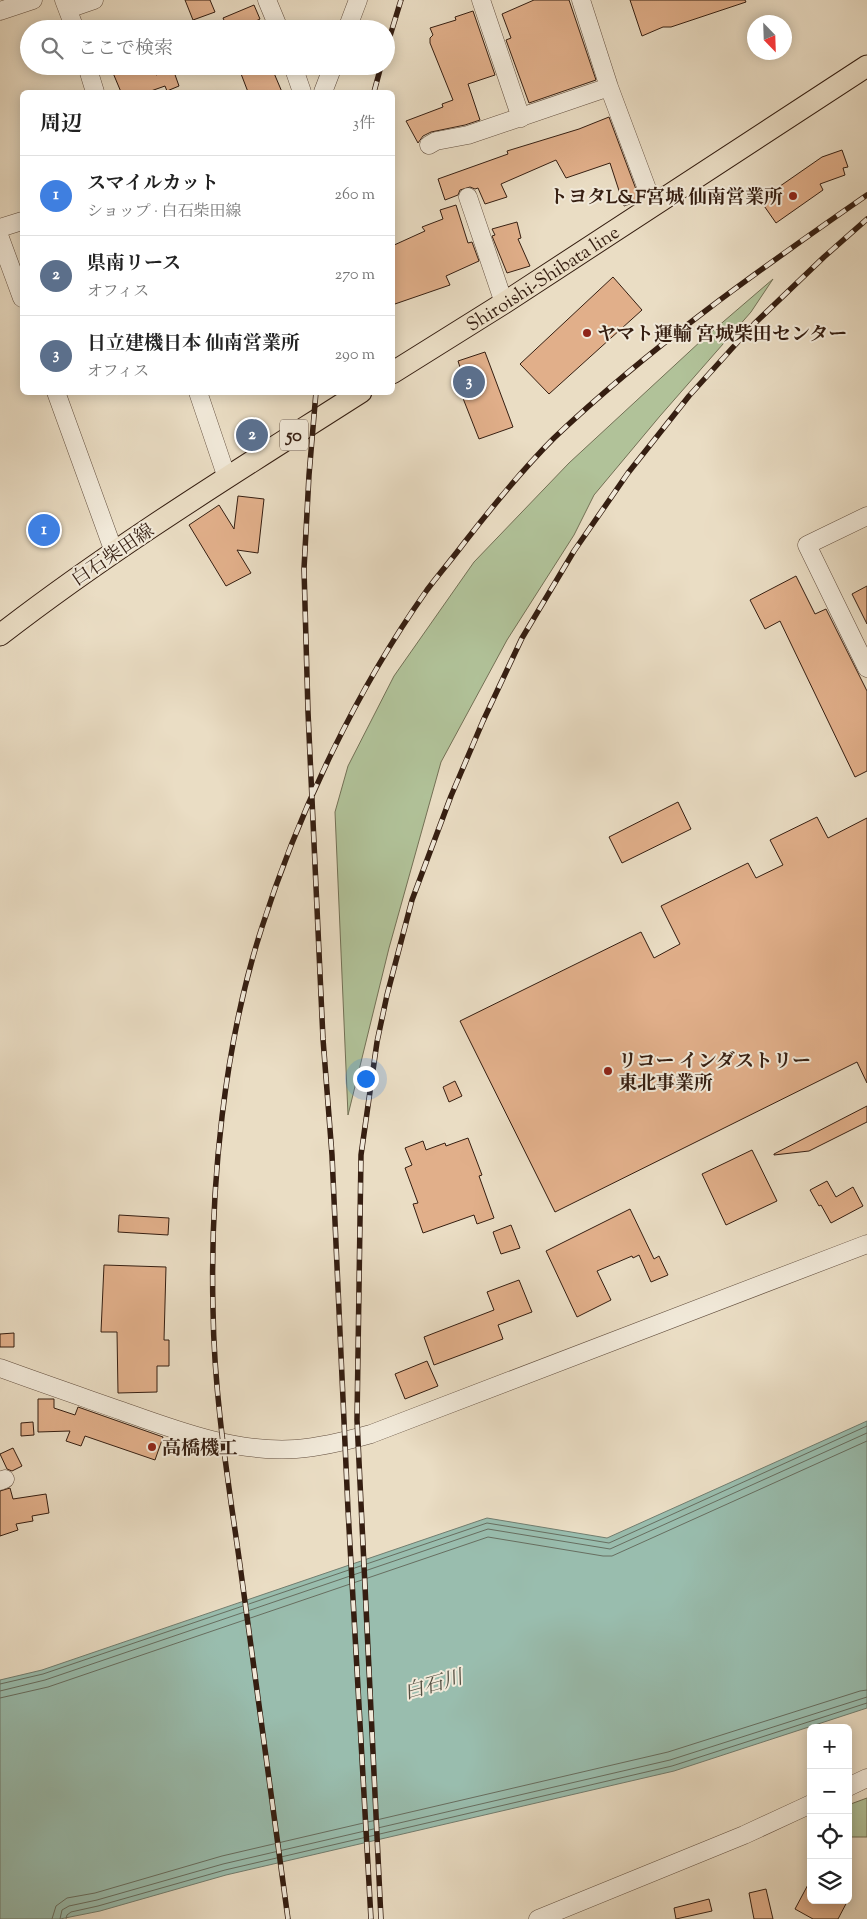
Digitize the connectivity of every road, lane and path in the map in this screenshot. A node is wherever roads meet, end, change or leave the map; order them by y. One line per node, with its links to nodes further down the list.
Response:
1 (34, 0): 8 (street)
2 (94, 0): 7 (street)
3 (267, 0): 10 (street)
4 (358, 0): 11 (street)
5 (482, 0): 20 (street)
6 (581, 0): 16 (street)
7 (66, 4): 9 (street)
8 (0, 11)
9 (72, 20)
10 (275, 20)
11 (350, 20)
12 (867, 66): 23 (main road, Shiroishi-Shibata line)
13 (90, 75): 17 (street)
14 (295, 75): 18 (street)
15 (330, 75): 19 (street)
16 (610, 87): 20 (street); 23 (street)
17 (95, 90)
18 (301, 90)
19 (324, 90)
20 (521, 118): 21 (street)
21 (429, 145)
22 (468, 197): 28 (street)
23 (653, 205): 28 (main road, Shiroishi-Shibata line)
24 (20, 222): 25 (street)
25 (0, 228)
26 (0, 238): 27 (street)
27 (20, 293)
28 (504, 303): 29 (main road, Shiroishi-Shibata line)
29 (395, 371)
30 (57, 395): 35 (street)
31 (199, 395): 33 (street)
32 (356, 395): 33 (main road, 50)
33 (227, 478): 35 (main road, 白石柴田線 / 50)
34 (867, 516): 37 (street)
35 (114, 552): 36 (main road, 白石柴田線 / 50)
36 (0, 635)
37 (867, 668)
38 (867, 1244): 39 (street)
39 (0, 1368)
40 (867, 1778): 41 (street)
41 (852, 1785)
42 (807, 1806): 43 (street)
43 (542, 1918)

